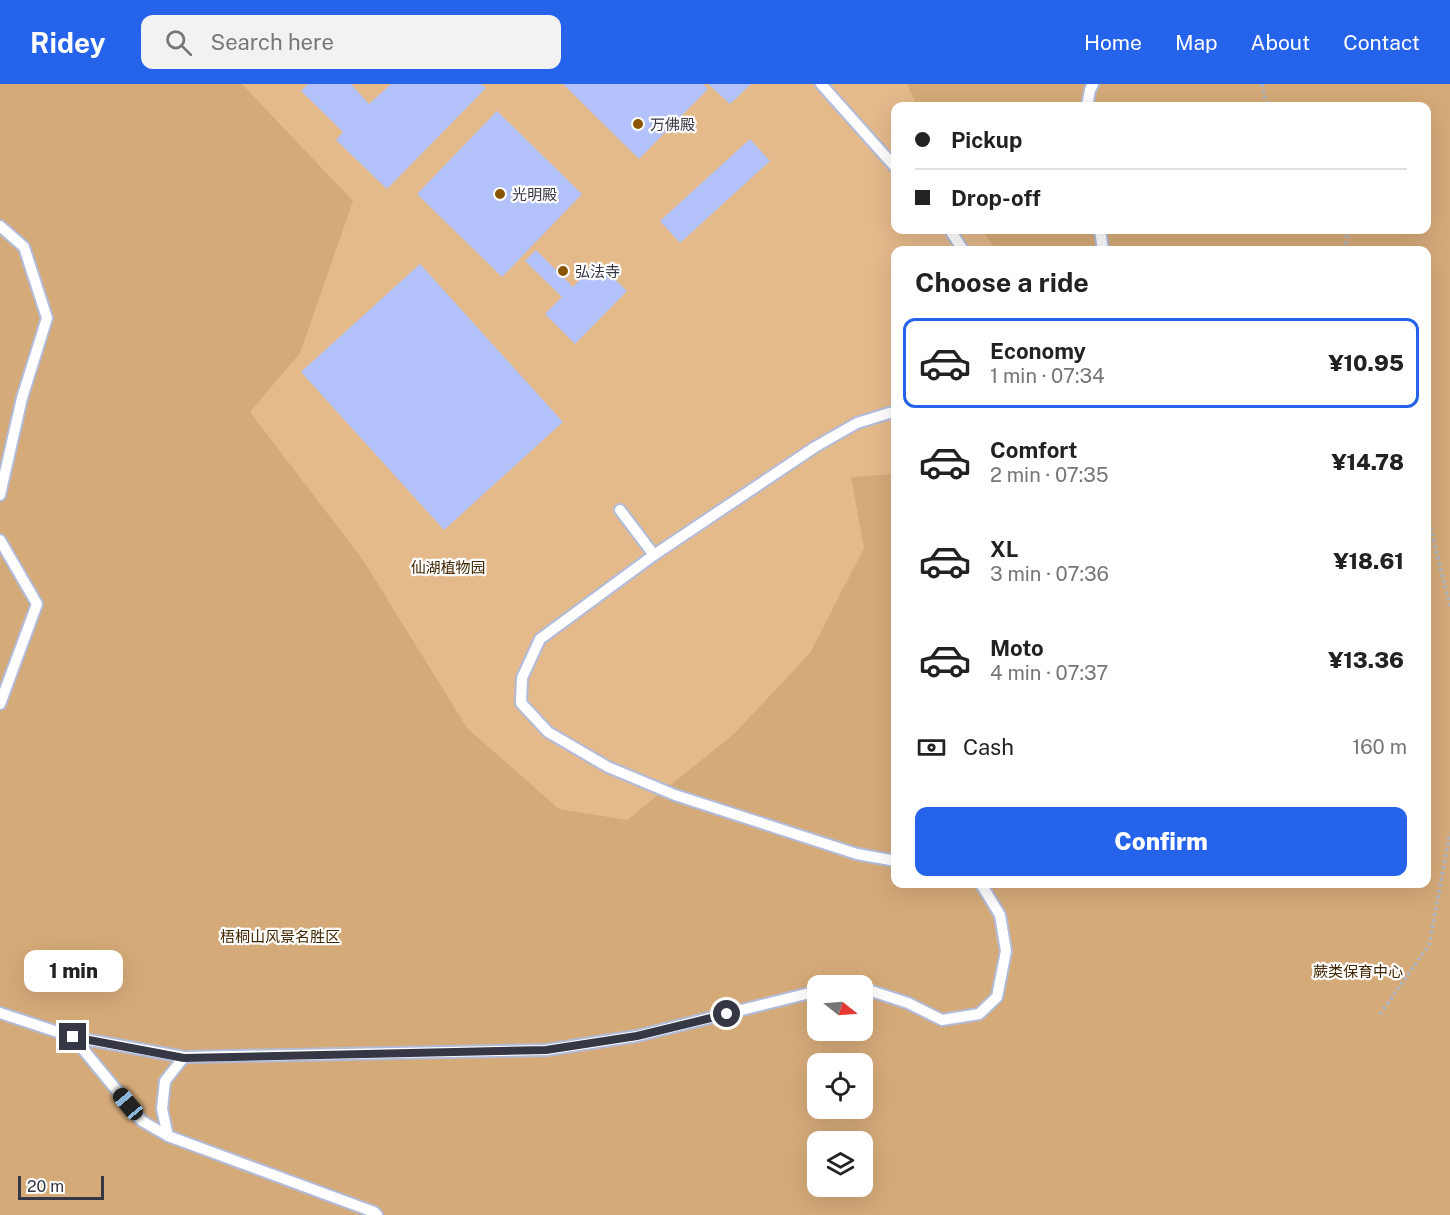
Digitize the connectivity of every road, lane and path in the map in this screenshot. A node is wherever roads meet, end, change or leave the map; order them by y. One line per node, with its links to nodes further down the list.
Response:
1 (821, 84): 6 (lane)
2 (1094, 84): 4 (lane)
3 (1262, 84): 5 (path)
4 (1088, 102)
5 (1266, 102)
6 (891, 162)
7 (0, 226): 9 (lane)
8 (891, 413): 13 (lane)
9 (0, 495)
10 (620, 510): 13 (lane)
11 (1431, 530): 14 (path)
12 (0, 540): 15 (lane)
13 (654, 555): 17 (lane)
14 (1450, 606)
15 (0, 704)
16 (1450, 832): 22 (path)
17 (891, 860)
18 (983, 888): 19 (lane)
19 (873, 992)
20 (807, 994): 24 (lane)
21 (0, 1013): 23 (lane)
22 (1380, 1014)
23 (73, 1037): 24 (lane); 25 (lane)
24 (184, 1058): 25 (lane)
25 (168, 1136): 26 (lane)
26 (377, 1215)

